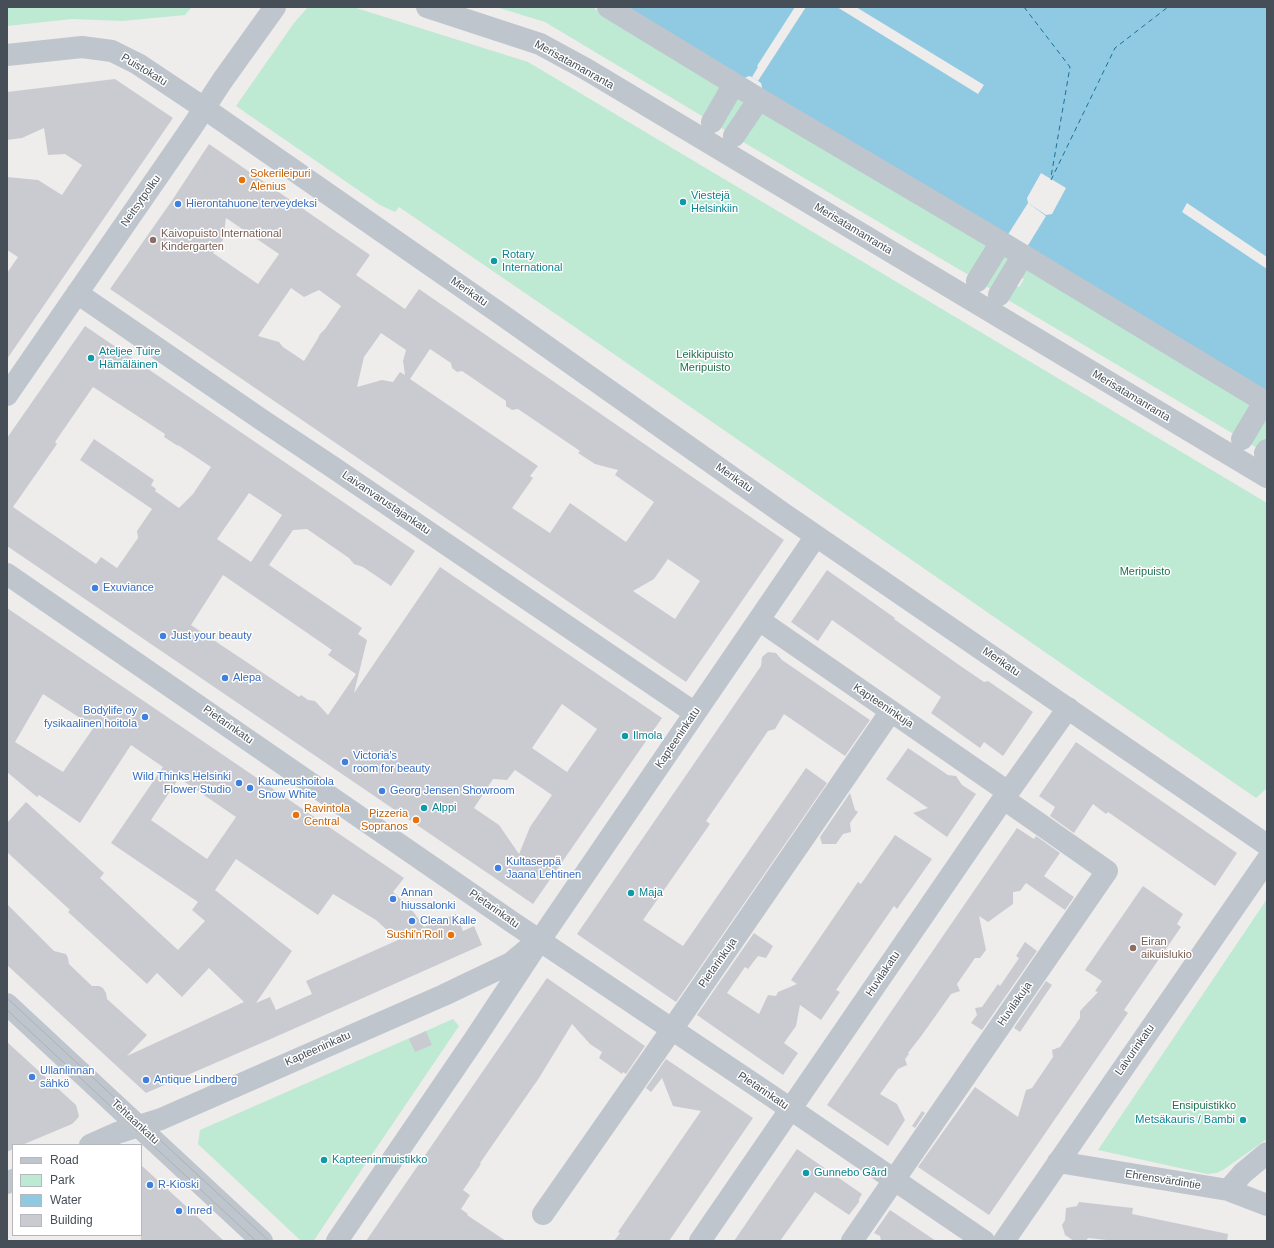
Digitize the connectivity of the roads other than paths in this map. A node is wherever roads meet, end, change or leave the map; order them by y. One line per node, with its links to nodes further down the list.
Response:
1 (275, 7): 6 (street, Neitsytpolku)
2 (427, 7): 16 (street, Merisatamanranta)
3 (608, 7): 5 (street)
4 (7, 55): 6 (street, Puistokatu)
5 (749, 89): 7 (street); 8 (street); 9 (street)
6 (204, 108): 11 (street, Neitsytpolku); 17 (street, Merikatu)
7 (712, 122)
8 (734, 136)
9 (1014, 246): 10 (street); 12 (street); 14 (street)
10 (976, 280)
11 (77, 293): 13 (street, Neitsytpolku); 22 (street, Laivanvarustajankatu)
12 (999, 295)
13 (7, 395)
14 (1266, 403): 15 (street)
15 (1242, 439)
16 (1267, 477)
17 (816, 536): 19 (street, Kapteeninkatu); 20 (street, Merikatu)
18 (7, 574): 26 (street, Pietarinkatu)
19 (759, 620): 21 (street, Kapteeninkuja); 22 (street, Kapteeninkatu)
20 (1068, 708): 23 (street, Huvilakatu); 24 (street, Merikatu)
21 (891, 712): 23 (street, Kapteeninkuja); 28 (street, Pietarinkuja)
22 (695, 713): 26 (street, Kapteeninkatu)
23 (1006, 795): 29 (street, Huvilakatu); 34 (street, Huvilakuja)
24 (1267, 845)
25 (1267, 860): 33 (street, Laivurinkatu)
26 (540, 940): 28 (street, Pietarinkatu); 30 (street, Kapteeninkatu); 39 (street, Kapteeninkatu)
27 (7, 1004): 30 (street, Tehtaankatu)
28 (672, 1029): 29 (street, Pietarinkatu); 37 (street, Pietarinkuja)
29 (790, 1109): 34 (street, Pietarinkatu); 40 (street, Huvilakatu)
30 (139, 1126): 31 (street, Kapteeninkatu); 38 (street, Tehtaankatu)
31 (92, 1144)
32 (1267, 1153): 35 (street)
33 (1058, 1162): 35 (street, Ehrensvärdintie); 43 (street, Laivurinkatu)
34 (894, 1180): 41 (street, Huvilakuja); 42 (street, Pietarinkatu)
35 (1228, 1190): 36 (street, Ehrensvärdintie)
36 (1267, 1205)
37 (543, 1214)
38 (262, 1241)
39 (337, 1241)
40 (700, 1241)
41 (852, 1241)
42 (984, 1241)
43 (1004, 1241)

